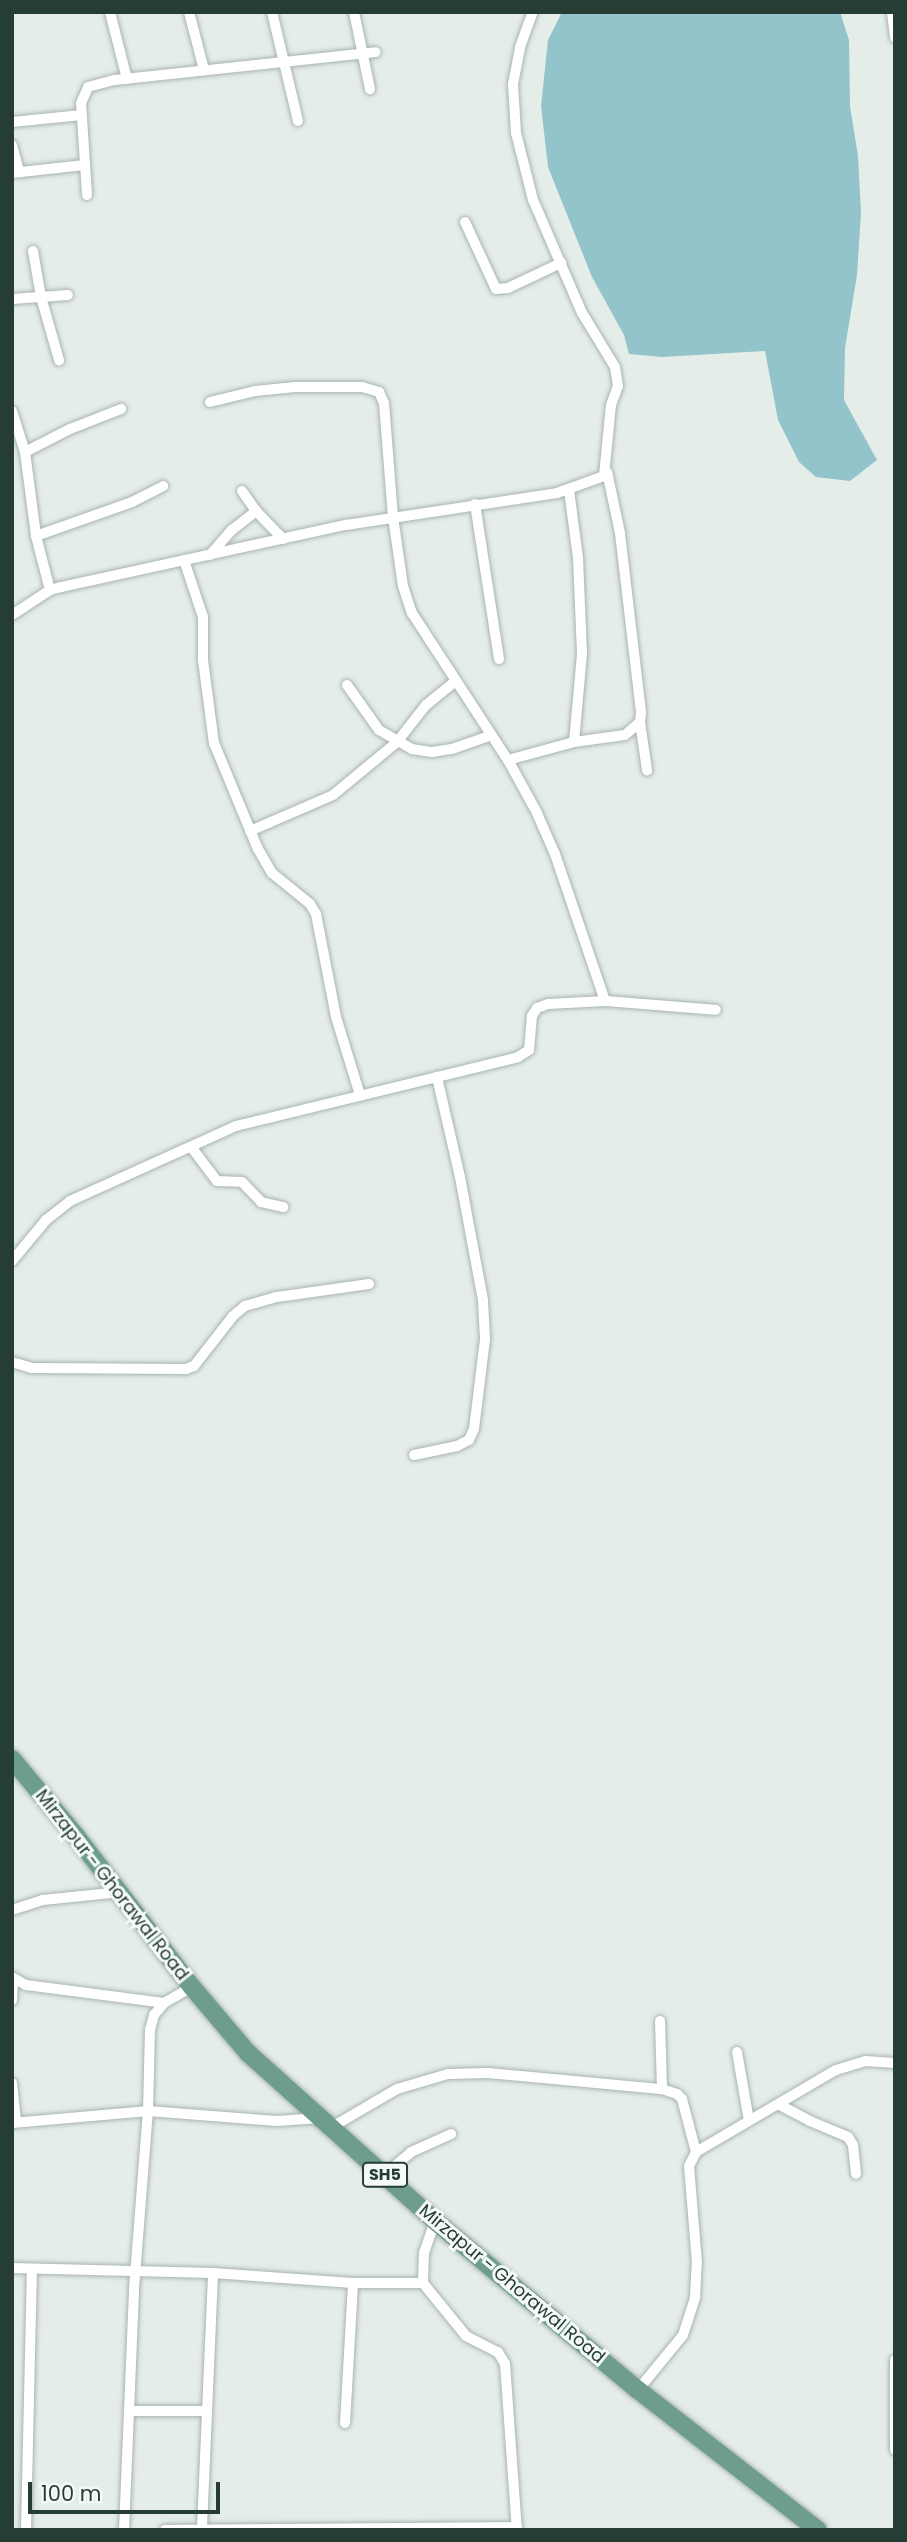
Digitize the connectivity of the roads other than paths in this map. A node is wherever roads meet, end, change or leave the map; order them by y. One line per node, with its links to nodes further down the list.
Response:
1 (110, 12): 12 (street)
2 (189, 12): 11 (street)
3 (272, 12): 10 (street)
4 (354, 12): 9 (street)
5 (533, 12): 23 (street)
6 (892, 12): 7 (street)
7 (895, 38)
8 (375, 52): 9 (street)
9 (362, 54): 10 (street); 13 (street)
10 (283, 62): 11 (street); 15 (street)
11 (204, 70): 12 (street)
12 (127, 79): 14 (street)
13 (370, 89)
14 (82, 115): 16 (street); 18 (street)
15 (298, 121)
16 (12, 122)
17 (12, 145): 19 (street)
18 (85, 165): 19 (street); 20 (street)
19 (15, 173)
20 (87, 195)
21 (465, 222): 23 (street)
22 (33, 251): 25 (street)
23 (561, 263): 32 (street)
24 (68, 295): 25 (street)
25 (41, 297): 26 (street); 27 (street)
26 (12, 299)
27 (59, 360)
28 (210, 402): 38 (street)
29 (121, 408): 31 (street)
30 (12, 411): 31 (street)
31 (25, 452): 39 (street)
32 (607, 472): 34 (street); 48 (street)
33 (163, 486): 39 (street)
34 (569, 490): 36 (street); 51 (street)
35 (242, 491): 37 (street)
36 (475, 504): 38 (street); 45 (street)
37 (256, 511): 40 (street); 41 (street)
38 (393, 517): 40 (street); 46 (street)
39 (36, 536): 43 (street)
40 (283, 539): 41 (street)
41 (210, 555): 42 (street)
42 (184, 561): 43 (street); 54 (street)
43 (50, 590): 44 (street)
44 (12, 615)
45 (499, 659)
46 (456, 681): 49 (street); 50 (street)
47 (347, 685): 50 (street)
48 (640, 722): 51 (street); 53 (street)
49 (492, 735): 50 (street); 52 (street)
50 (397, 742): 54 (street)
51 (574, 742): 52 (street)
52 (508, 760): 55 (street)
53 (648, 770)
54 (250, 831): 58 (street)
55 (605, 1001): 56 (street); 57 (street)
56 (716, 1010)
57 (437, 1077): 58 (street); 64 (street)
58 (360, 1095): 59 (street)
59 (192, 1148): 60 (street); 61 (street)
60 (283, 1207)
61 (12, 1261)
62 (369, 1284): 63 (street)
63 (12, 1362)
64 (414, 1455)
65 (12, 1759): 66 (main road, Mirzapur - Ghorawal Road / SH5)
66 (121, 1892): 67 (street); 69 (main road, Mirzapur - Ghorawal Road / SH5)
67 (12, 1910)
68 (13, 1978): 70 (street); 71 (street)
69 (192, 1987): 71 (street); 81 (main road, Mirzapur - Ghorawal Road / SH5)
70 (12, 2000)
71 (164, 2003): 78 (street)
72 (660, 2021): 76 (street)
73 (737, 2052): 79 (street)
74 (895, 2063): 77 (street)
75 (12, 2083): 80 (street)
76 (662, 2089): 81 (street); 83 (street)
77 (778, 2104): 79 (street); 84 (street)
78 (148, 2111): 80 (street); 81 (street); 89 (street)
79 (749, 2121): 83 (street)
80 (14, 2122)
81 (326, 2123): 85 (main road, Mirzapur - Ghorawal Road / SH5)
82 (451, 2134): 85 (street)
83 (696, 2152): 94 (street)
84 (856, 2174)
85 (384, 2175): 86 (main road, Mirzapur - Ghorawal Road / SH5)
86 (435, 2221): 92 (street); 94 (main road, Mirzapur - Ghorawal Road / SH5)
87 (12, 2268): 88 (street)
88 (32, 2269): 89 (street); 101 (street)
89 (137, 2271): 90 (street); 95 (street)
90 (213, 2273): 91 (street); 96 (street)
91 (352, 2283): 92 (street); 97 (street)
92 (423, 2283): 100 (street)
93 (895, 2360): 98 (street)
94 (638, 2390): 104 (main road, Mirzapur - Ghorawal Road / SH5)
95 (129, 2411): 96 (street); 102 (street)
96 (205, 2411): 99 (street)
97 (345, 2423)
98 (895, 2450)
99 (202, 2527): 100 (street); 103 (street)
100 (517, 2528)
101 (26, 2530)
102 (124, 2530)
103 (165, 2530)
104 (818, 2530)

